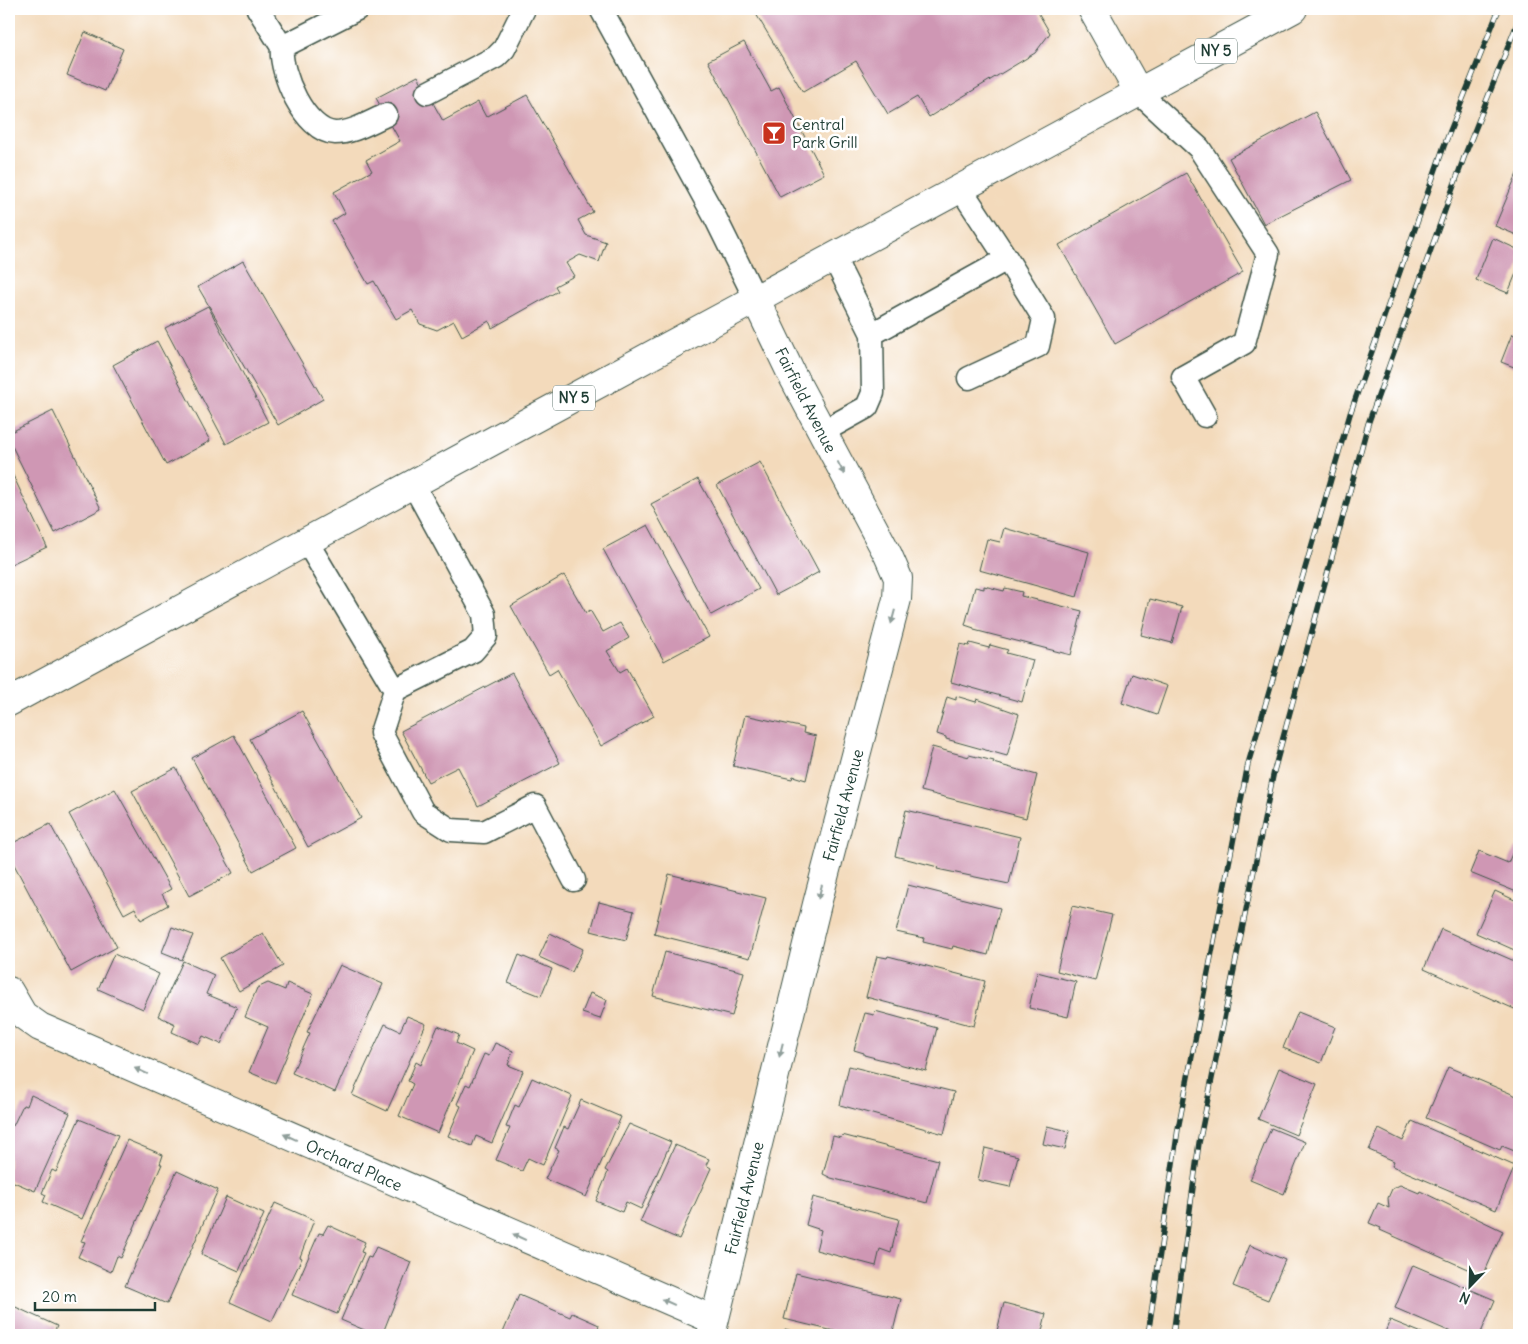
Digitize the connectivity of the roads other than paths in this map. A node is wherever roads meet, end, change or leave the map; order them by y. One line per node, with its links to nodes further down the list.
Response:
1 (258, 9): 7 (lane)
2 (357, 9): 7 (lane)
3 (524, 9): 8 (lane)
4 (601, 9): 14 (lane)
5 (1092, 9): 9 (street)
6 (1293, 9): 9 (street, NY 5)
7 (282, 47): 10 (lane)
8 (427, 93)
9 (1139, 93): 11 (street, NY 5); 17 (lane)
10 (386, 115)
11 (961, 189): 12 (street, NY 5); 13 (lane)
12 (834, 258): 14 (street, NY 5); 15 (lane)
13 (1007, 259): 15 (lane); 16 (lane)
14 (756, 300): 18 (street, Fairfield Avenue); 19 (street, NY 5)
15 (872, 334): 18 (lane)
16 (969, 378)
17 (1205, 416)
18 (822, 432): 25 (street, Fairfield Avenue, one-way to 25)
19 (413, 484): 20 (street, NY 5); 21 (lane)
20 (306, 542): 21 (lane); 22 (street, NY 5)
21 (394, 690): 23 (lane)
22 (9, 702)
23 (574, 880)
24 (9, 991): 25 (street, Orchard Place, one-way to 24)
25 (712, 1328)

